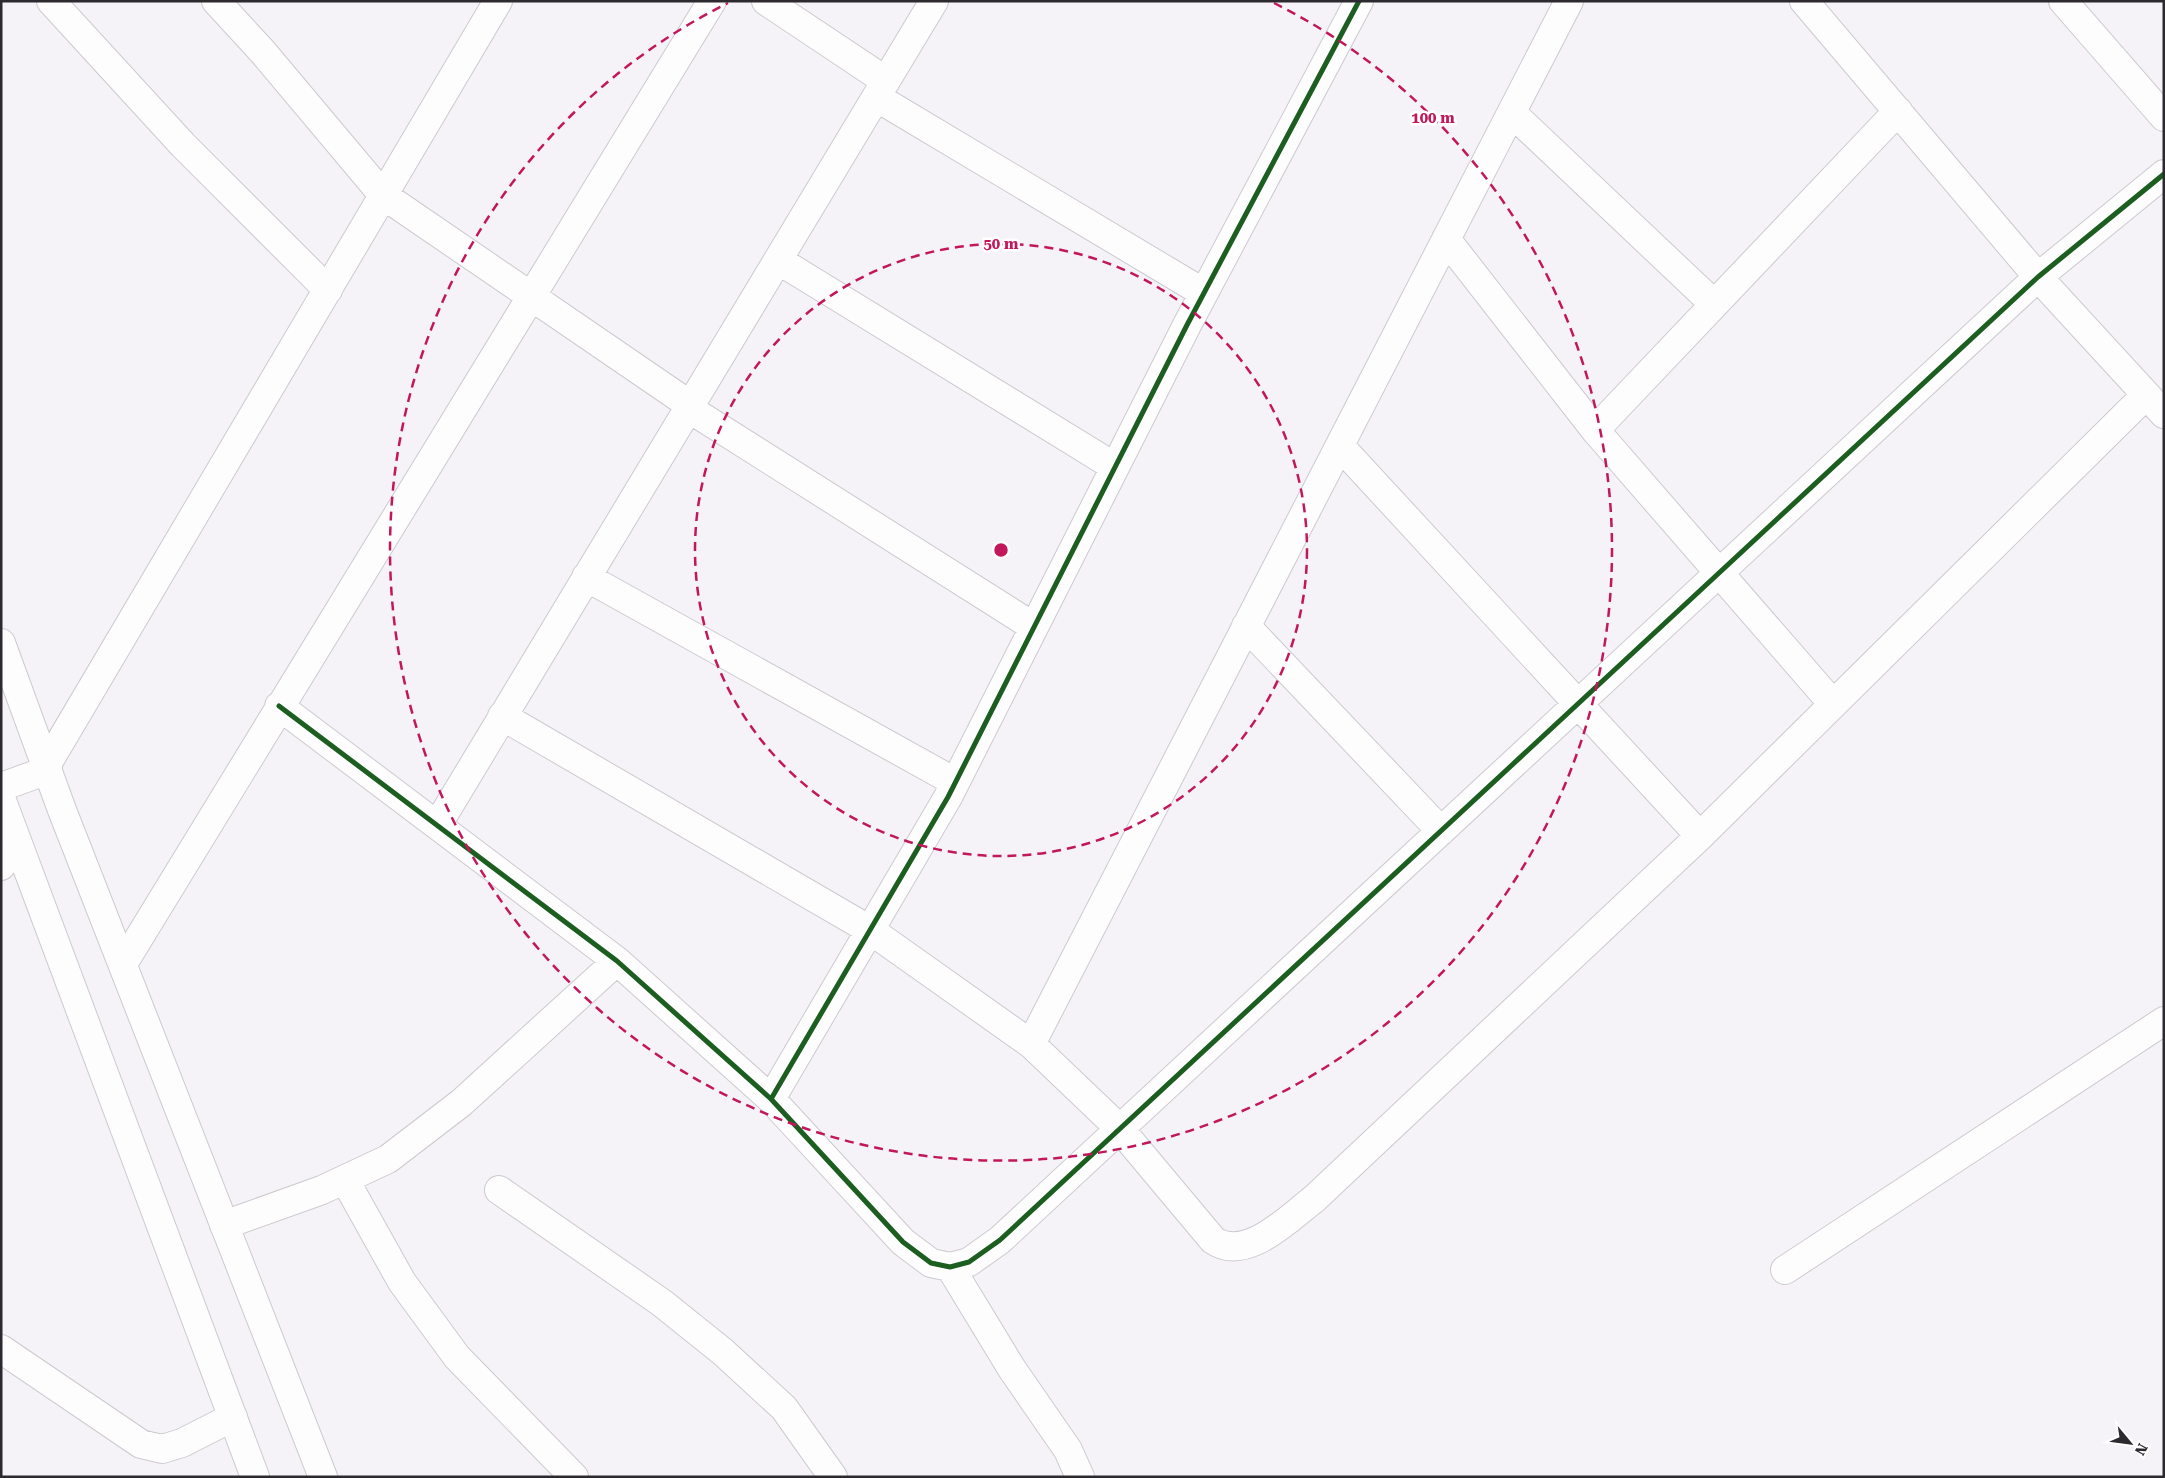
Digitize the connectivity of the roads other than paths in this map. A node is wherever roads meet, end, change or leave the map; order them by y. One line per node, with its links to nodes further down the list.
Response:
1 (51, 1): 20 (street)
2 (216, 1): 16 (street)
3 (498, 1): 16 (street)
4 (712, 1): 22 (street)
5 (766, 1): 11 (street)
6 (934, 1): 11 (street)
7 (1360, 1): 21 (street)
8 (1570, 1): 13 (street)
9 (1804, 1): 12 (street)
10 (2063, 1): 14 (street)
11 (881, 89): 18 (street); 21 (street)
12 (1898, 112): 19 (street); 23 (street)
13 (1512, 113): 17 (street); 23 (street)
14 (2164, 117)
15 (2164, 174): 19 (street)
16 (383, 196): 20 (street); 22 (street)
17 (1446, 239): 26 (street); 27 (street)
18 (778, 260): 25 (street); 28 (street)
19 (2038, 277): 24 (street); 29 (street)
20 (328, 290): 38 (street)
21 (1204, 293): 28 (street)
22 (530, 297): 25 (street); 36 (street)
23 (1714, 304): 26 (street)
24 (2155, 404): 34 (street)
25 (689, 406): 30 (street); 32 (street)
26 (1594, 430): 29 (street)
27 (1340, 446): 31 (street); 35 (street)
28 (1115, 467): 32 (street)
29 (1720, 572): 34 (street); 35 (street)
30 (586, 577): 37 (street); 39 (street)
31 (1246, 626): 43 (street); 51 (street)
32 (1034, 627): 39 (street)
33 (1, 643): 38 (street)
34 (1833, 704): 44 (street)
35 (1576, 705): 43 (street); 44 (street)
36 (279, 706): 42 (street); 49 (street)
37 (502, 716): 42 (street); 47 (street)
38 (47, 768): 40 (street); 49 (street)
39 (955, 782): 47 (street)
40 (1, 787)
41 (1, 798): 45 (street)
42 (438, 824): 48 (street)
43 (1441, 831): 53 (street)
44 (1700, 836): 53 (street)
45 (18, 845): 46 (street); 60 (street)
46 (1, 866)
47 (870, 930): 51 (street); 52 (street)
48 (617, 961): 52 (street); 54 (street)
49 (123, 964): 56 (street)
50 (2164, 1021): 58 (street)
51 (1031, 1044): 53 (street)
52 (771, 1100): 57 (street)
53 (1120, 1129): 57 (street)
54 (345, 1180): 56 (street); 63 (street)
55 (499, 1190): 64 (street)
56 (224, 1225): 62 (street)
57 (950, 1267): 65 (street)
58 (1785, 1270)
59 (1, 1349): 60 (street)
60 (233, 1417): 61 (street)
61 (255, 1477)
62 (323, 1477)
63 (574, 1477)
64 (833, 1477)
65 (1080, 1477)

